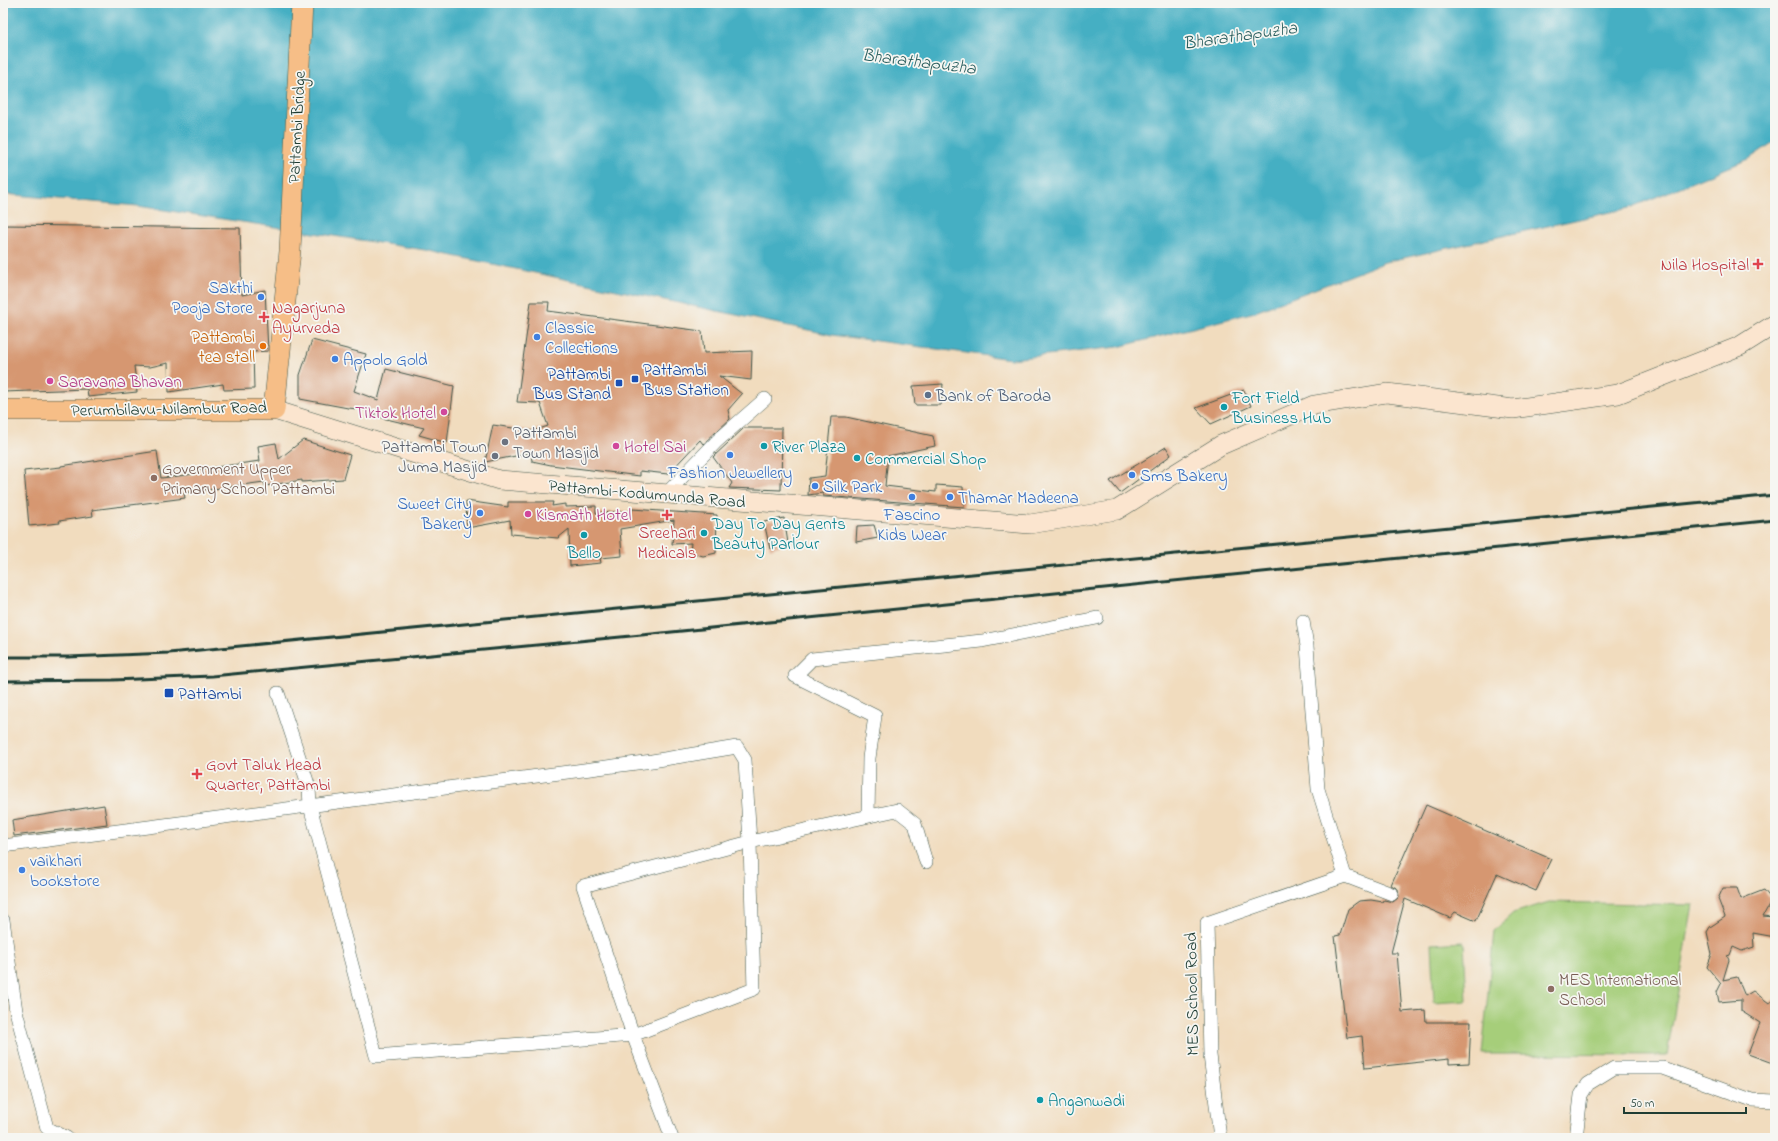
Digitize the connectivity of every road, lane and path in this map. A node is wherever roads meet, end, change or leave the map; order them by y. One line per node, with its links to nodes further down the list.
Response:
1 (302, 3): 2 (main road, Pattambi Bridge)
2 (290, 251): 6 (main road, Perumbilavu-Nilambur Road)
3 (1775, 324): 7 (main road, Pattambi-Kodumunda Road)
4 (765, 399): 7 (street)
5 (3, 410): 6 (main road, Perumbilavu-Nilambur Road)
6 (274, 410): 7 (main road, Pattambi-Kodumunda Road)
7 (666, 494)
8 (1097, 618): 12 (street)
9 (1303, 621): 16 (street)
10 (278, 693): 11 (street)
11 (310, 806): 13 (street); 14 (street); 19 (street)
12 (868, 816): 13 (street); 15 (street)
13 (750, 842): 19 (street); 19 (street)
14 (3, 846)
15 (926, 862)
16 (1345, 876): 17 (street); 23 (street, MES School Road)
17 (1392, 894)
18 (3, 920): 21 (street)
19 (633, 1035): 22 (street)
20 (1775, 1101): 24 (street)
21 (67, 1138)
22 (672, 1138)
23 (1220, 1138)
24 (1576, 1138)

